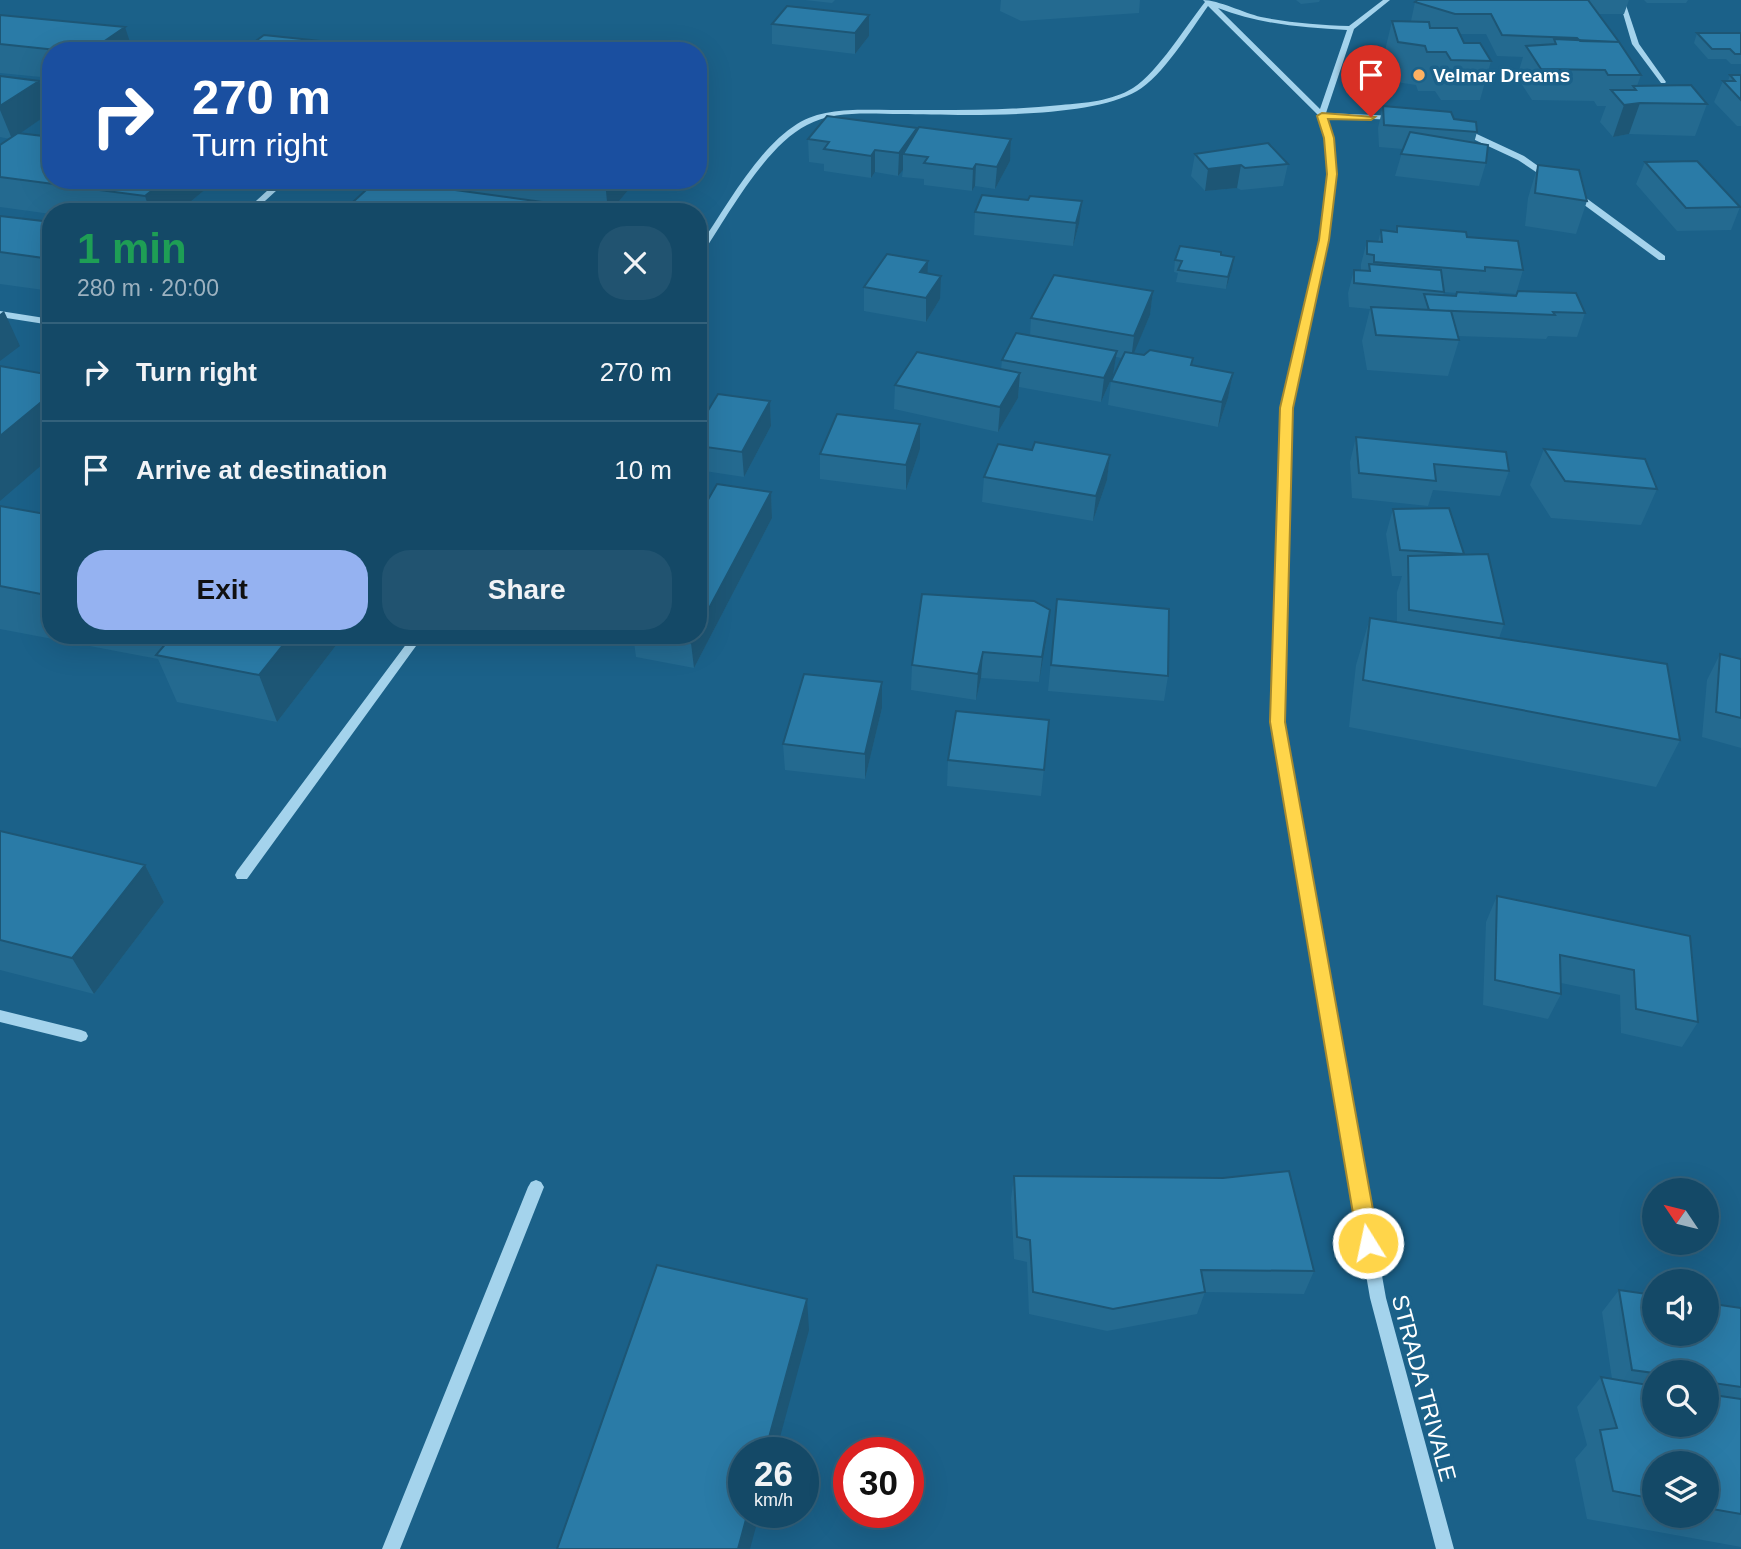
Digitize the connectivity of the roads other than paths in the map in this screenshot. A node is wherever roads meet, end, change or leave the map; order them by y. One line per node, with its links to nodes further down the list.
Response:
1 (1387, 0): 4 (street)
2 (1620, 0): 5 (street)
3 (1207, 1): 4 (street); 8 (street); 15 (street)
4 (1351, 28): 8 (street)
5 (1663, 82)
6 (0, 88): 7 (street)
7 (42, 93)
8 (1322, 116): 9 (street); 25 (street, STRADA TRIVALE)
9 (1407, 119)
10 (1454, 128): 11 (street)
11 (1556, 181)
12 (1568, 188): 16 (street)
13 (274, 189): 14 (street)
14 (258, 203)
15 (707, 241)
16 (1662, 258)
17 (0, 314): 18 (street)
18 (42, 321)
19 (412, 644): 20 (street)
20 (242, 875)
21 (0, 1016): 22 (street)
22 (81, 1036)
23 (536, 1187): 24 (street)
24 (391, 1549)
25 (1445, 1549)

